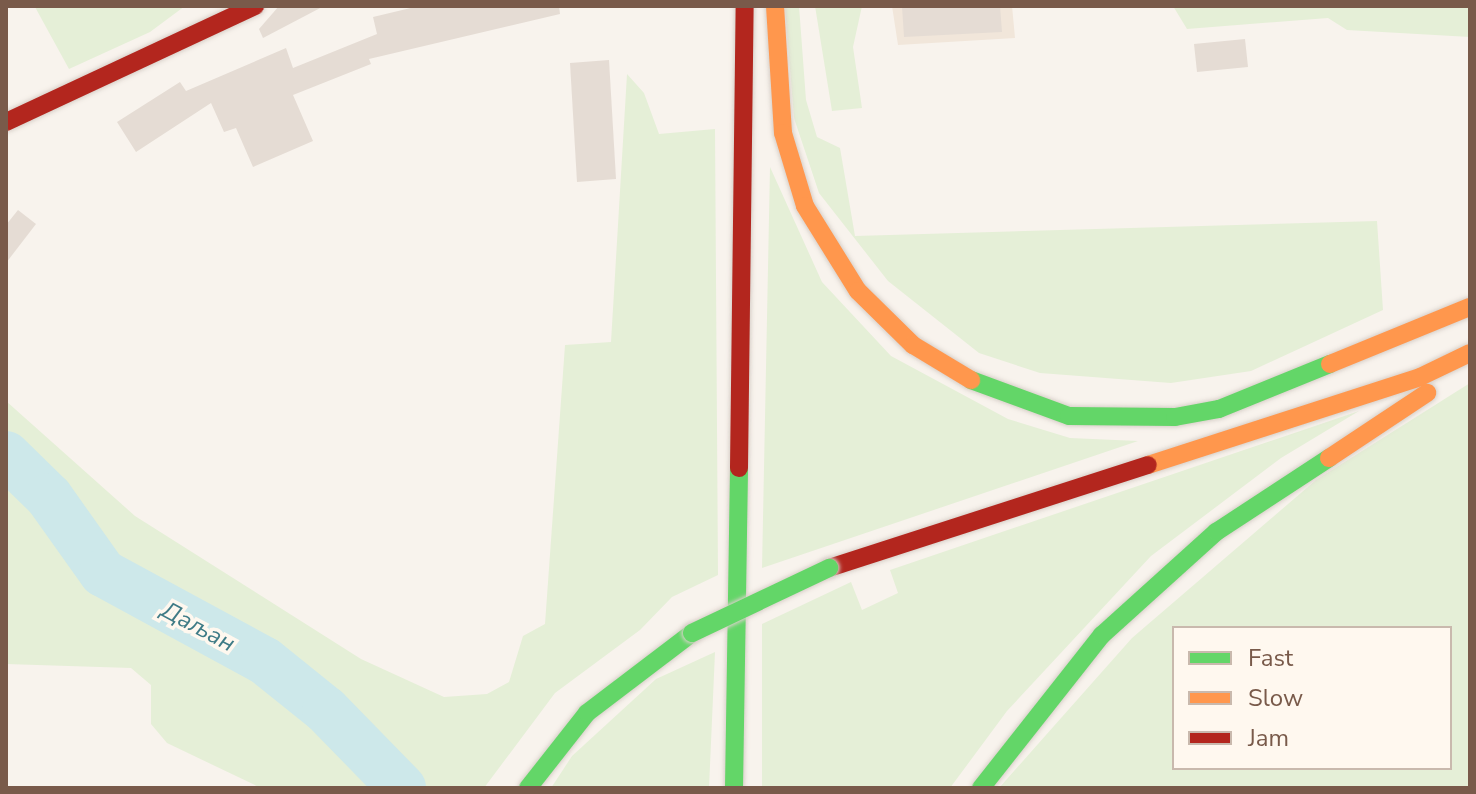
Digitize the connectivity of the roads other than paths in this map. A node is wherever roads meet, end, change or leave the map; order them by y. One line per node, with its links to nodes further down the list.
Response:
1 (255, 6): 5 (main road)
2 (745, 6): 11 (main road)
3 (764, 6): 15 (main road)
4 (775, 6): 6 (main road)
5 (6, 122)
6 (1470, 307)
7 (1470, 318): 10 (main road)
8 (1470, 353): 10 (main road)
9 (1470, 366): 16 (main road)
10 (1013, 506): 12 (main road, bridge)
11 (734, 679): 13 (main road); 14 (main road)
12 (528, 788)
13 (727, 788)
14 (734, 788)
15 (753, 788)
16 (981, 788)

